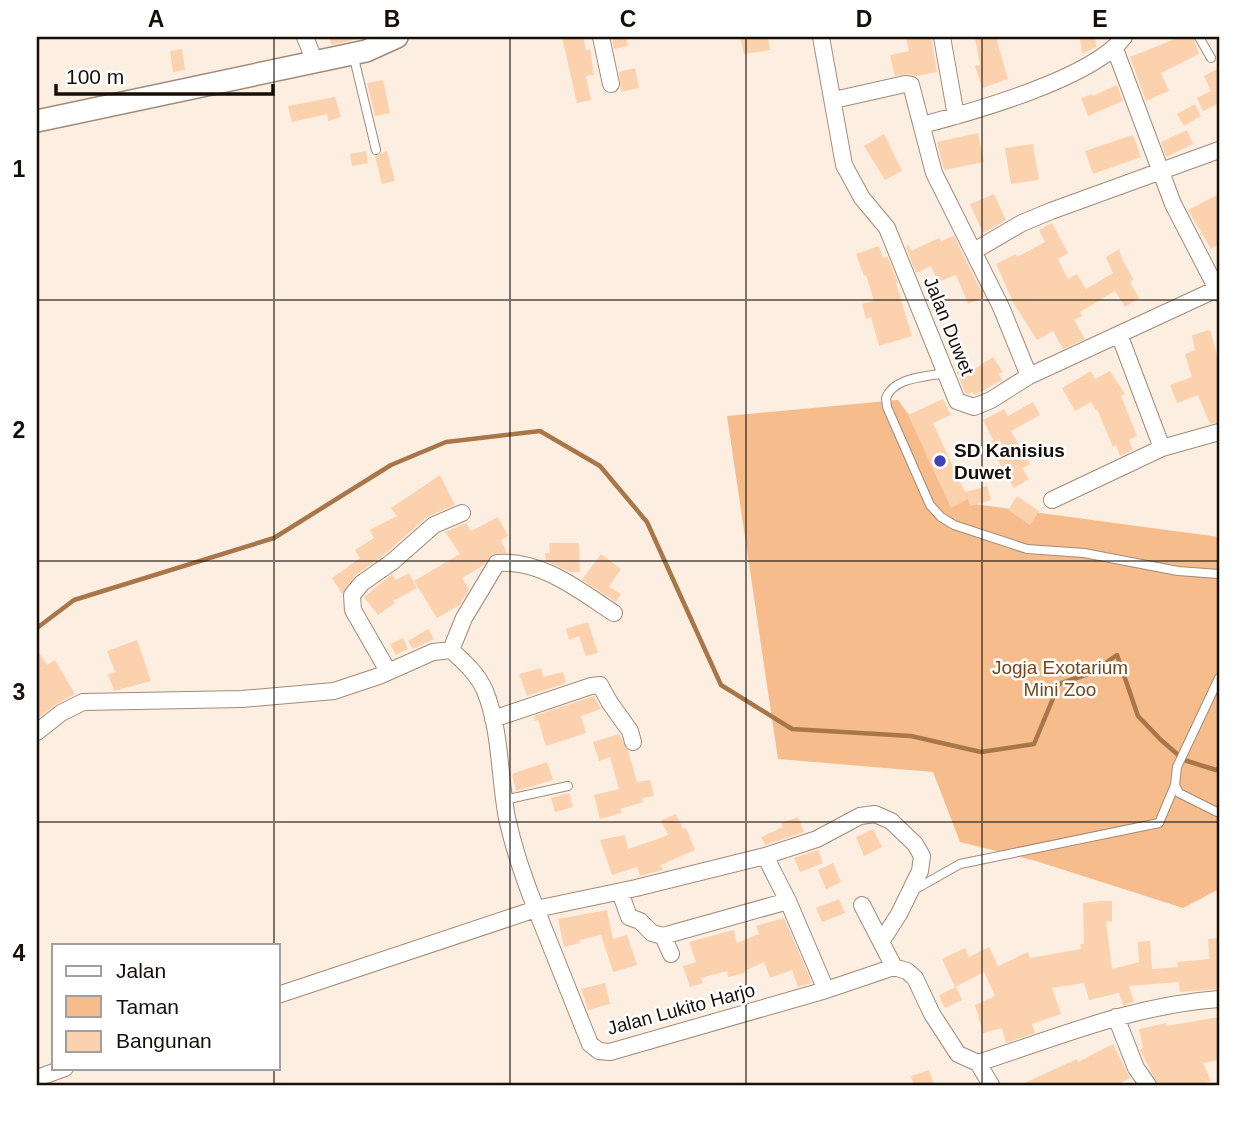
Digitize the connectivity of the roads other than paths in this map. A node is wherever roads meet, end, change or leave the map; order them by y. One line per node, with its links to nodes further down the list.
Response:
1 (305, 37): 10 (street)
2 (397, 37): 8 (main road)
3 (601, 37): 11 (street)
4 (821, 37): 12 (street, Jalan Duwet)
5 (942, 37): 13 (street)
6 (1199, 37): 9 (lane)
7 (1119, 43): 13 (street); 18 (street)
8 (353, 54): 10 (main road); 16 (lane)
9 (1211, 58)
10 (315, 62): 14 (main road)
11 (611, 84)
12 (834, 100): 15 (street); 22 (street, Jalan Duwet)
13 (956, 116): 15 (street)
14 (37, 121)
15 (922, 125): 19 (street)
16 (376, 150)
17 (1219, 150): 18 (street)
18 (1161, 173): 19 (street); 20 (street)
19 (974, 251): 23 (street)
20 (1219, 290): 21 (street, Jalan Duwet)
21 (1119, 334): 23 (street, Jalan Duwet); 25 (street)
22 (945, 373): 23 (street, Jalan Duwet); 28 (lane)
23 (1029, 376)
24 (1219, 432): 25 (street)
25 (1162, 448): 26 (street)
26 (1052, 500)
27 (462, 513): 31 (street)
28 (1219, 574)
29 (614, 613): 30 (street)
30 (451, 650): 31 (street); 33 (street)
31 (388, 671): 34 (street)
32 (1219, 678): 36 (lane)
33 (493, 719): 35 (street); 38 (street)
34 (37, 732)
35 (633, 742)
36 (1175, 785): 39 (lane); 42 (lane)
37 (568, 786): 38 (lane)
38 (505, 800): 45 (street)
39 (1219, 813)
40 (765, 856): 41 (street); 42 (street); 43 (street)
41 (620, 891): 45 (street); 46 (street)
42 (908, 893): 47 (street)
43 (788, 901): 46 (street); 50 (street)
44 (862, 905): 47 (street)
45 (536, 909): 50 (street, Jalan Lukito Harjo); 51 (street)
46 (663, 936): 48 (street)
47 (881, 942): 49 (street)
48 (671, 954)
49 (894, 967): 50 (street, Jalan Lukito Harjo); 54 (street)
50 (826, 990)
51 (280, 994)
52 (1219, 999): 53 (street)
53 (1116, 1017): 54 (street); 58 (street)
54 (978, 1063): 57 (street)
55 (59, 1070): 56 (street)
56 (37, 1077)
57 (991, 1085)
58 (1147, 1085)

